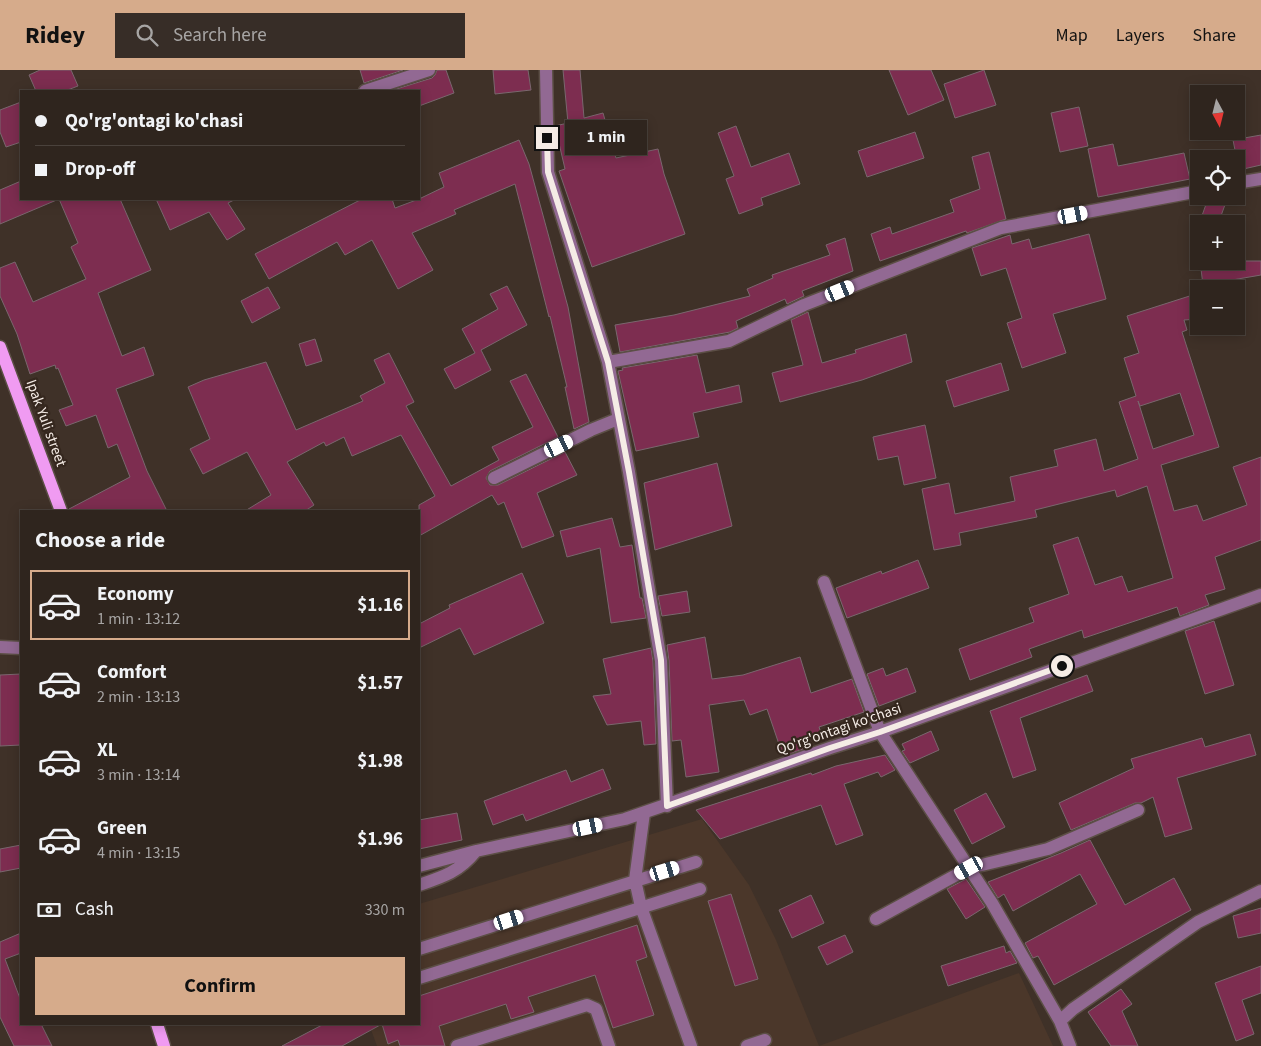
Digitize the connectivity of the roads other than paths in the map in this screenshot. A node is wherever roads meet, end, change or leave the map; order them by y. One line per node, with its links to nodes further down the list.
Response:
1 (429, 70): 3 (street)
2 (546, 70): 8 (street)
3 (368, 90)
4 (1261, 179): 5 (street)
5 (1245, 182)
6 (1190, 193): 8 (street)
7 (0, 347): 11 (main road, Ipak Yuli street)
8 (608, 362): 9 (street)
9 (618, 419): 10 (street); 17 (street)
10 (494, 478)
11 (61, 510)
12 (824, 582): 16 (street)
13 (1261, 595): 16 (street, Qo'rg'ontagi ko'chasi)
14 (0, 647): 15 (street)
15 (20, 648)
16 (880, 732): 17 (street, Qo'rg'ontagi ko'chasi); 23 (street)
17 (667, 806): 19 (street, Qo'rg'ontagi ko'chasi)
18 (1138, 810): 23 (street)
19 (644, 813): 20 (street, Qo'rg'ontagi ko'chasi); 24 (street)
20 (476, 851): 22 (street, Qo'rg'ontagi ko'chasi); 25 (street)
21 (696, 862): 24 (street)
22 (420, 866)
23 (969, 868): 29 (street); 32 (street)
24 (635, 880): 28 (street); 30 (street)
25 (420, 884)
26 (700, 889): 28 (street)
27 (1261, 891): 32 (street)
28 (641, 907): 31 (street); 38 (street)
29 (876, 919)
30 (420, 949)
31 (420, 978)
32 (1060, 1021): 40 (street)
33 (157, 1025): 35 (main road)
34 (765, 1040): 39 (street)
35 (164, 1046)
36 (457, 1046): 37 (street)
37 (608, 1046)
38 (691, 1046)
39 (747, 1046)
40 (1070, 1046)

